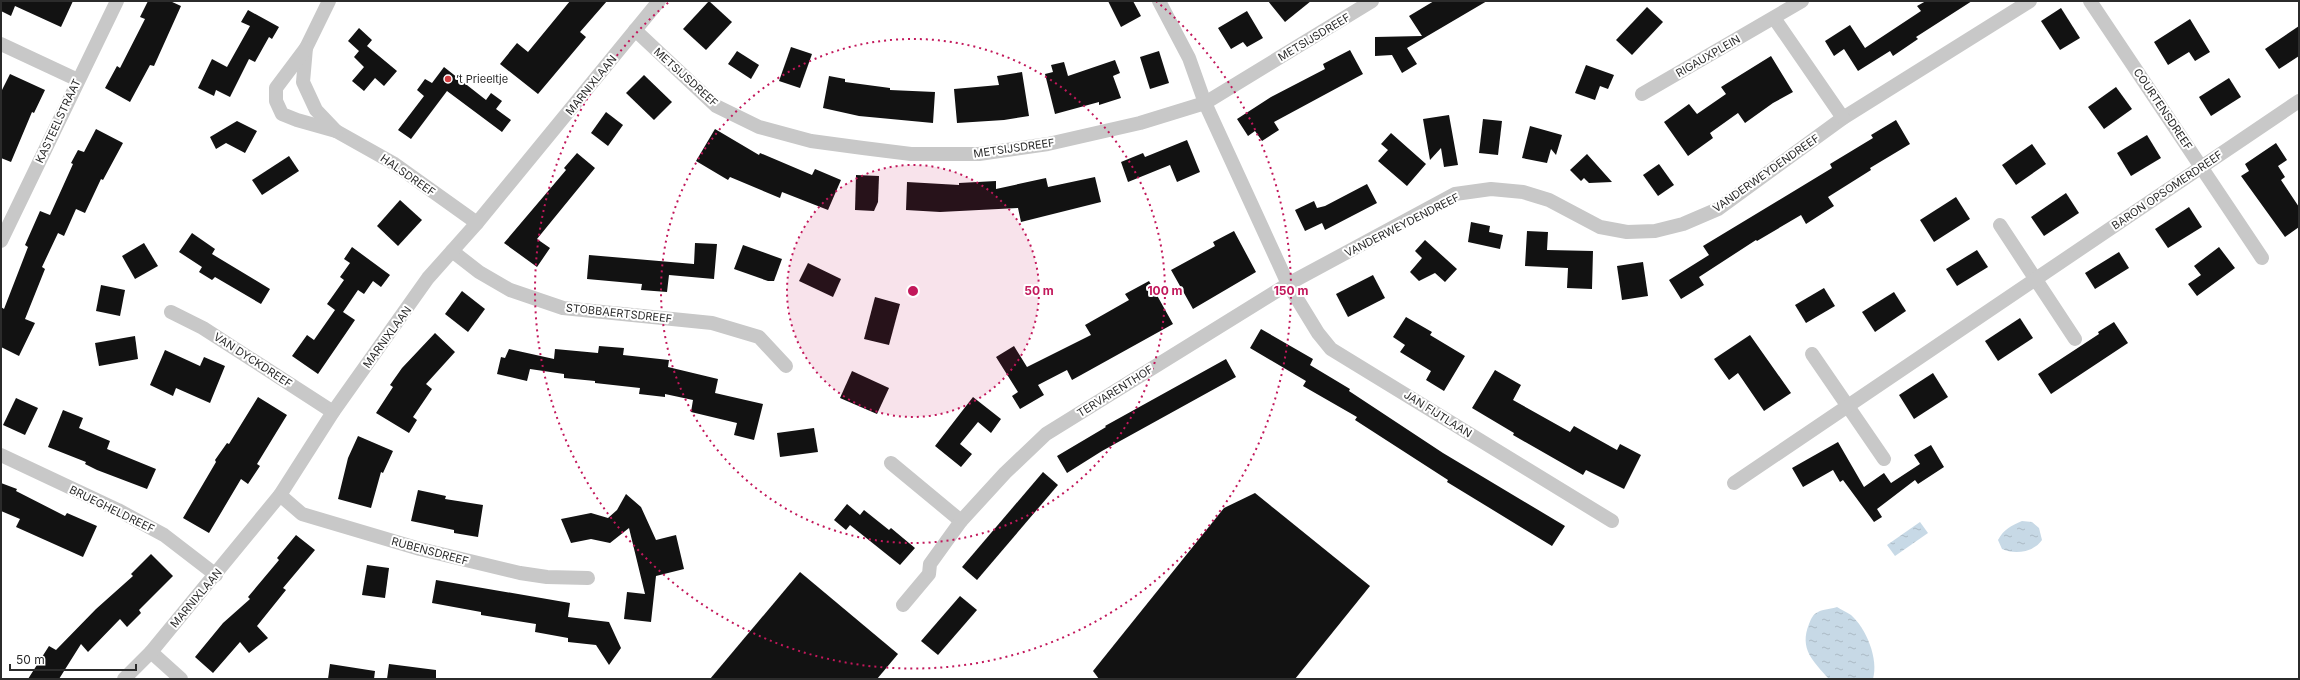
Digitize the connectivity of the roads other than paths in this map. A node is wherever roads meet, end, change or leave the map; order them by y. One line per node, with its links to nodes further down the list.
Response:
1 (117, 1): 13 (street, KASTEELSTRAAT)
2 (329, 1): 12 (street, HALSDREEF)
3 (659, 1): 10 (street, MARNIXLAAN)
4 (1159, 1): 16 (street)
5 (1372, 1): 16 (street, METSIJSDREEF)
6 (1802, 1): 9 (street, RIGAUXPLEIN)
7 (2030, 1): 17 (street, VANDERWEYDENDREEF)
8 (2090, 1): 19 (street, COURTENSDREEF)
9 (1774, 18): 14 (street, RIGAUXPLEIN); 17 (street)
10 (635, 30): 16 (street, METSIJSDREEF); 20 (street, MARNIXLAAN)
11 (1, 44): 13 (street)
12 (306, 48): 18 (street, HALSDREEF); 18 (street, HALSDREEF)
13 (78, 80): 22 (street, KASTEELSTRAAT)
14 (1642, 94)
15 (2299, 101): 19 (street, BARON OPSOMERDREEF)
16 (1205, 103): 26 (street)
17 (1844, 118): 26 (street, VANDERWEYDENDREEF)
18 (336, 131): 20 (street, HALSDREEF)
19 (2202, 167): 24 (street, COURTENSDREEF); 25 (street, BARON OPSOMERDREEF)
20 (477, 223): 23 (street, MARNIXLAAN)
21 (2000, 225): 25 (street)
22 (1, 241)
23 (452, 250): 30 (street, STOBBAERTSDREEF); 32 (street, MARNIXLAAN)
24 (2262, 258)
25 (2036, 279): 28 (street); 31 (street, BARON OPSOMERDREEF)
26 (1288, 284): 38 (street, TERVARENTHOF); 39 (street, JAN FIJTLAAN)
27 (171, 312): 32 (street, VAN DYCKDREEF)
28 (2075, 339)
29 (1812, 354): 31 (street)
30 (786, 366)
31 (1848, 406): 34 (street); 36 (street, BARON OPSOMERDREEF)
32 (333, 412): 37 (street, MARNIXLAAN)
33 (1, 455): 40 (street, BRUEGHELDREEF)
34 (1884, 459)
35 (891, 464): 38 (street)
36 (1734, 483)
37 (280, 495): 40 (street, MARNIXLAAN); 41 (street, RUBENSDREEF)
38 (961, 521): 42 (street, TERVARENTHOF)
39 (1612, 521)
40 (216, 575): 43 (street, MARNIXLAAN)
41 (588, 578)
42 (903, 605)
43 (151, 652): 44 (street, MARNIXLAAN); 45 (street)
44 (124, 679)
45 (182, 679)

